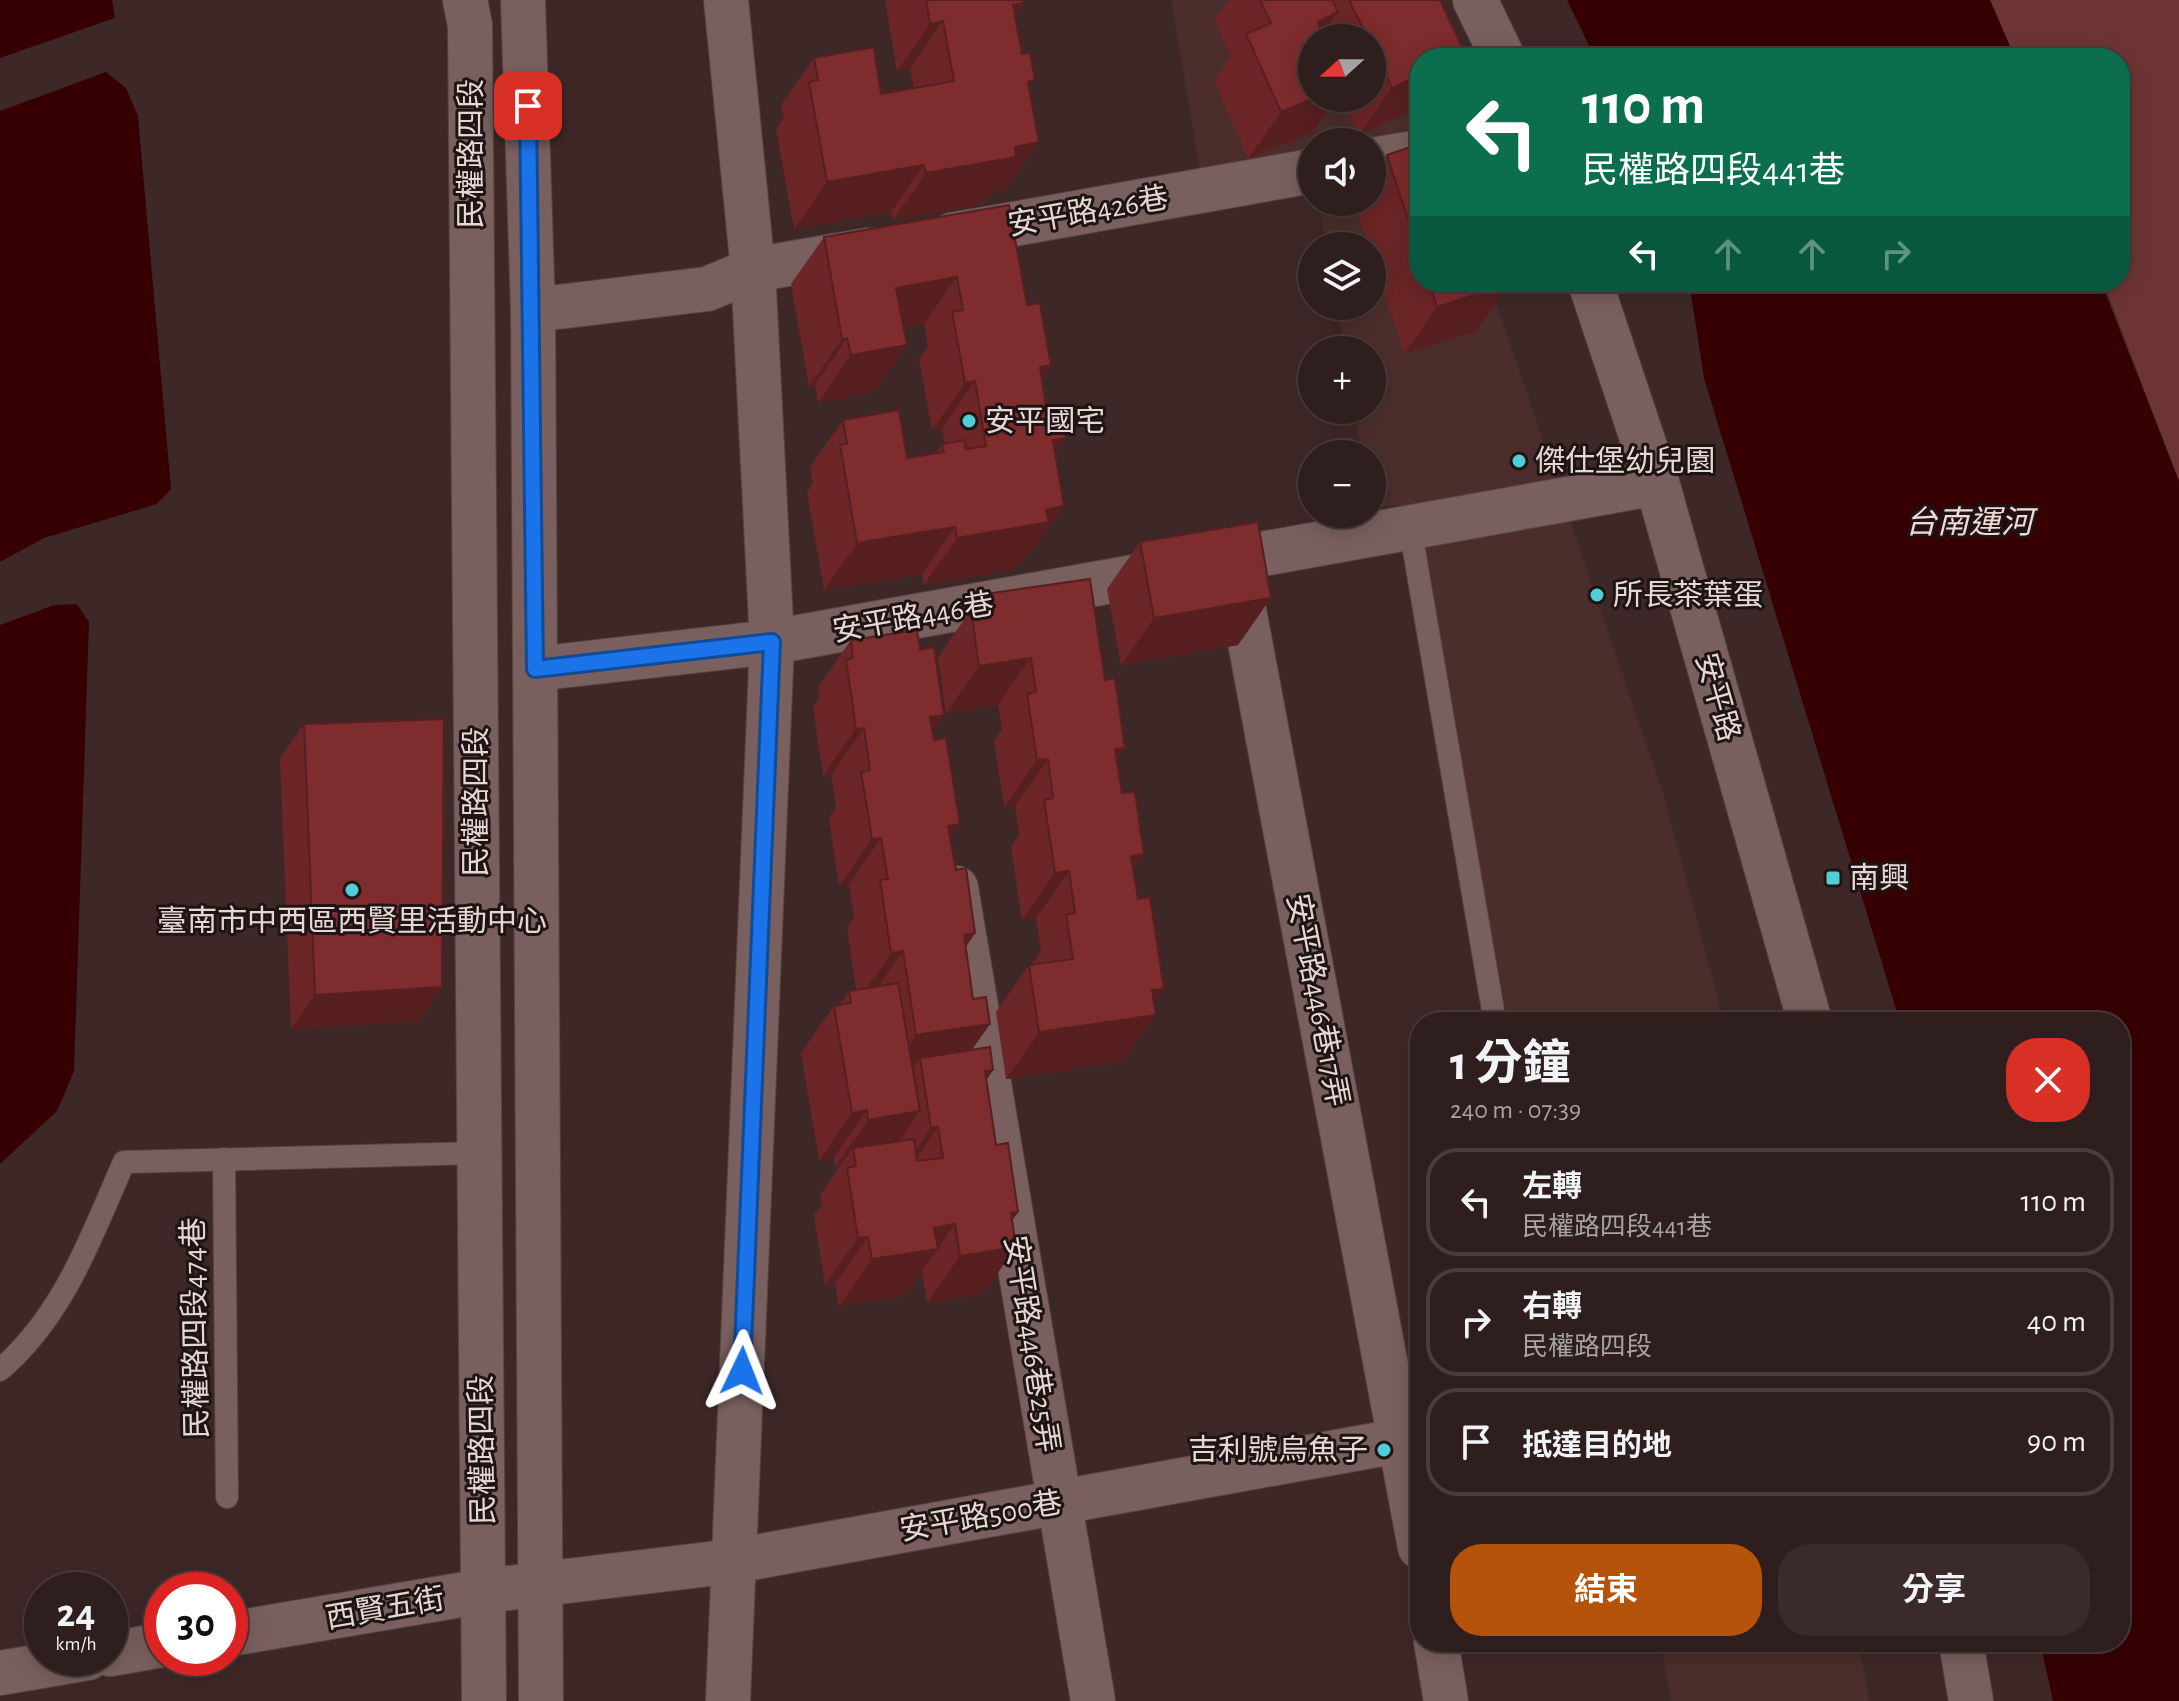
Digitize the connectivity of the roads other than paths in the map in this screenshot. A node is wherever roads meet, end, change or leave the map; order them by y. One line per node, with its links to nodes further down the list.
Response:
1 (465, 0): 22 (street, 民權路四段)
2 (523, 0): 11 (street, 民權路四段)
3 (726, 0): 9 (street)
4 (1475, 0): 5 (street)
5 (1498, 48)
6 (1410, 154): 7 (street)
7 (1386, 158)
8 (1298, 173): 9 (street, 安平路426巷)
9 (753, 270): 11 (street, 安平路426巷); 16 (street)
10 (1593, 292): 12 (street, 安平路)
11 (533, 310): 18 (street, 民權路四段)
12 (1657, 483): 13 (street, 安平路446巷); 21 (street, 安平路)
13 (1410, 527): 14 (street, 安平路446巷); 20 (lane)
14 (1234, 559): 15 (street, 安平路446巷); 25 (street, 安平路446巷17弄)
15 (911, 617): 16 (street, 安平路446巷); 17 (street)
16 (772, 642): 18 (street, 安平路446巷); 29 (street)
17 (919, 664)
18 (535, 669): 30 (street, 民權路四段)
19 (950, 850): 28 (street, 安平路446巷25弄)
20 (1493, 1012)
21 (1807, 1012)
22 (479, 1153): 23 (lane); 31 (street, 民權路四段)
23 (224, 1159): 24 (lane); 27 (lane, 民權路四段474巷)
24 (0, 1370)
25 (1410, 1433)
26 (1410, 1438): 28 (street, 安平路500巷)
27 (227, 1497)
28 (1058, 1503): 29 (street, 安平路500巷); 40 (street, 安平路446巷25弄)
29 (734, 1561): 30 (street, 安平路500巷); 39 (street)
30 (541, 1584): 31 (street, 西賢五街); 38 (street, 民權路四段)
31 (484, 1591): 32 (street, 西賢五街); 37 (street, 民權路四段)
32 (248, 1631)
33 (1438, 1652): 41 (street)
34 (1963, 1652): 42 (street)
35 (24, 1669): 36 (street)
36 (0, 1673)
37 (484, 1701)
38 (541, 1701)
39 (728, 1701)
40 (1093, 1701)
41 (1446, 1701)
42 (1971, 1701)

